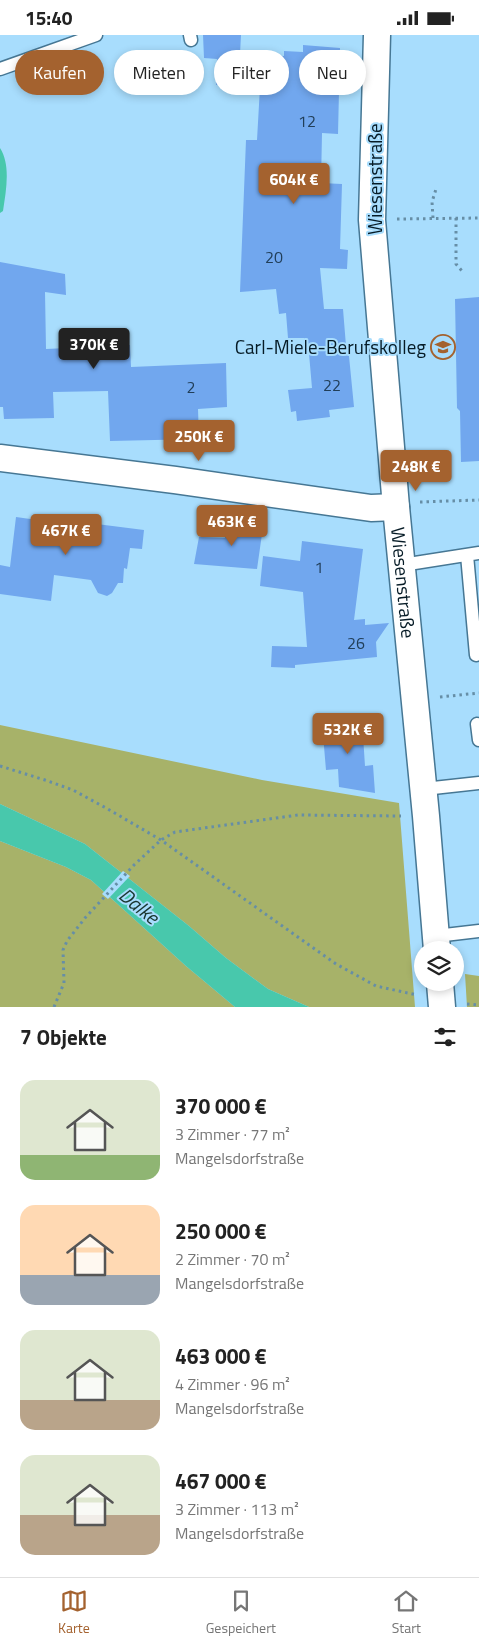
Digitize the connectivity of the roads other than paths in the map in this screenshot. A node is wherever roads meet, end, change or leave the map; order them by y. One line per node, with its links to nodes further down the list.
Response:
1 (96, 35): 3 (lane)
2 (377, 35): 5 (street, Wiesenstraße)
3 (0, 69)
4 (0, 458): 5 (street)
5 (396, 507): 7 (street, Wiesenstraße)
6 (473, 554): 7 (lane); 8 (lane)
7 (402, 565): 12 (street, Wiesenstraße)
8 (476, 655)
9 (477, 724): 10 (lane)
10 (479, 740)
11 (479, 783): 12 (lane)
12 (424, 789): 14 (street, Wiesenstraße)
13 (479, 931): 15 (lane)
14 (437, 941)
15 (444, 941)

